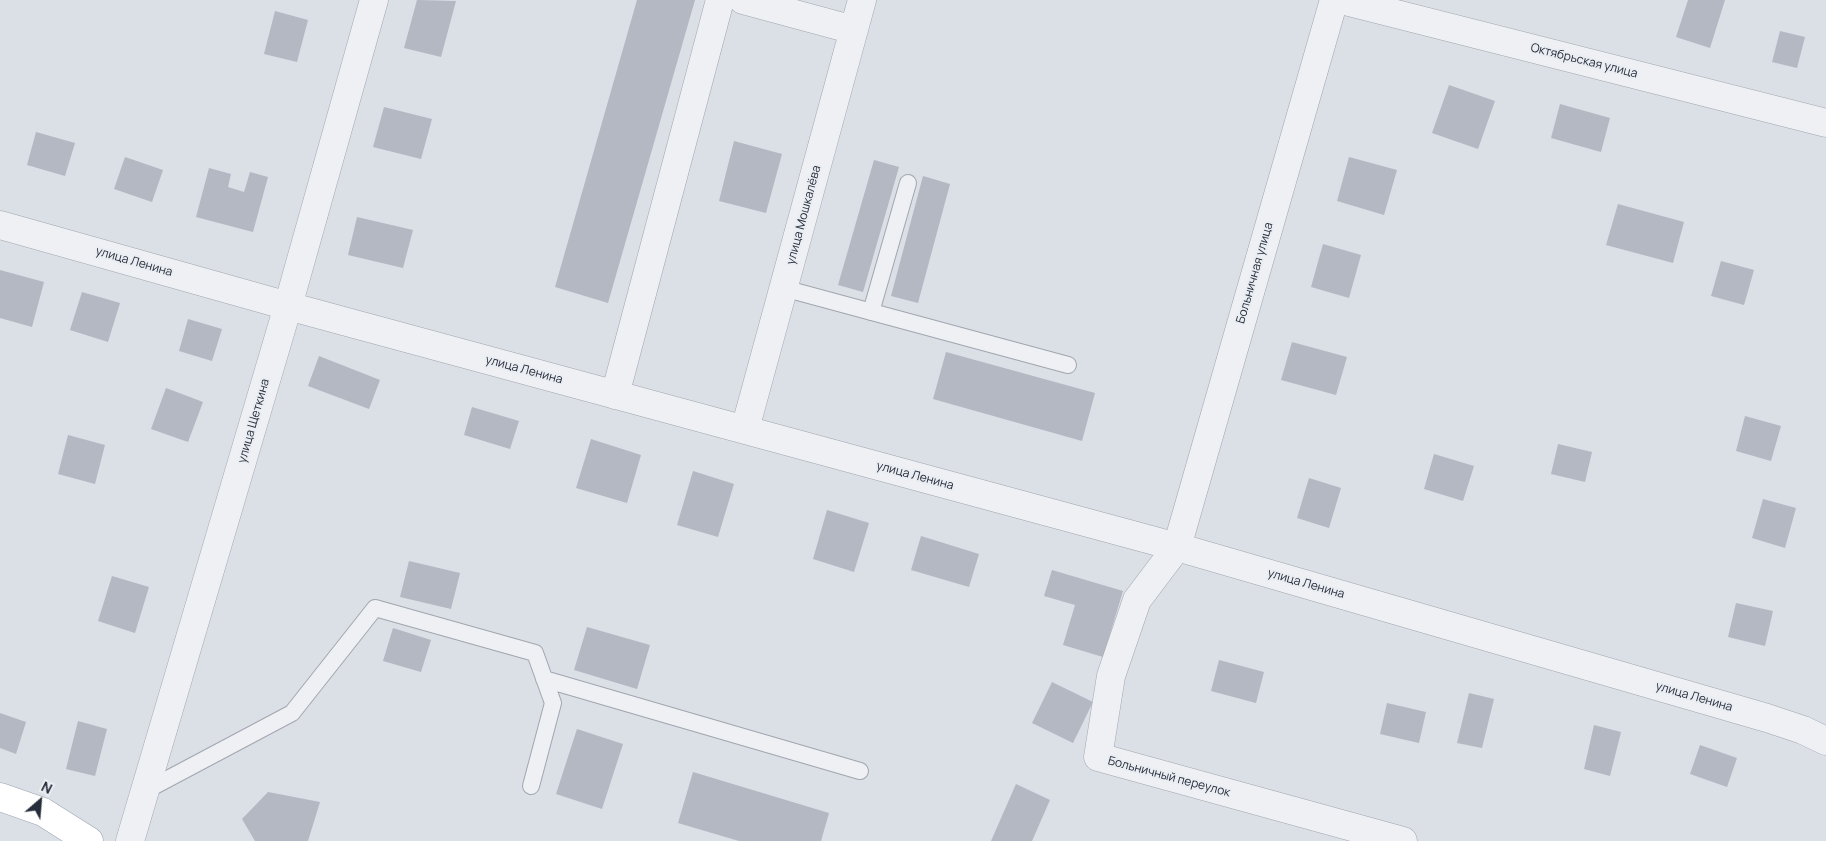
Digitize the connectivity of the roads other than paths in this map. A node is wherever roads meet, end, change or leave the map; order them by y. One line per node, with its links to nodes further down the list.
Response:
1 (374, 0): 12 (street, улица Щеткина)
2 (720, 0): 15 (street)
3 (743, 0): 7 (street)
4 (862, 0): 7 (street, улица Мошкалёва)
5 (1334, 0): 17 (street, Больничная улица)
6 (1341, 0): 8 (street, Октябрьская улица)
7 (854, 30): 11 (street, улица Мошкалёва)
8 (1826, 122)
9 (908, 183): 13 (lane)
10 (0, 225): 12 (street, улица Ленина)
11 (784, 288): 13 (lane); 16 (street, улица Мошкалёва)
12 (288, 306): 15 (street, улица Ленина); 22 (street, улица Щеткина)
13 (871, 312): 14 (lane)
14 (1068, 365)
15 (615, 394): 16 (street, улица Ленина)
16 (744, 430): 17 (street, улица Ленина)
17 (1177, 547): 19 (street, улица Ленина); 26 (street, Больничный переулок)
18 (544, 679): 20 (lane); 21 (lane); 22 (lane)
19 (1826, 741)
20 (860, 771)
21 (531, 786)
22 (145, 791): 25 (street, улица Щеткина)
23 (0, 797): 24 (main road)
24 (89, 841)
25 (130, 841)
26 (1403, 841)

